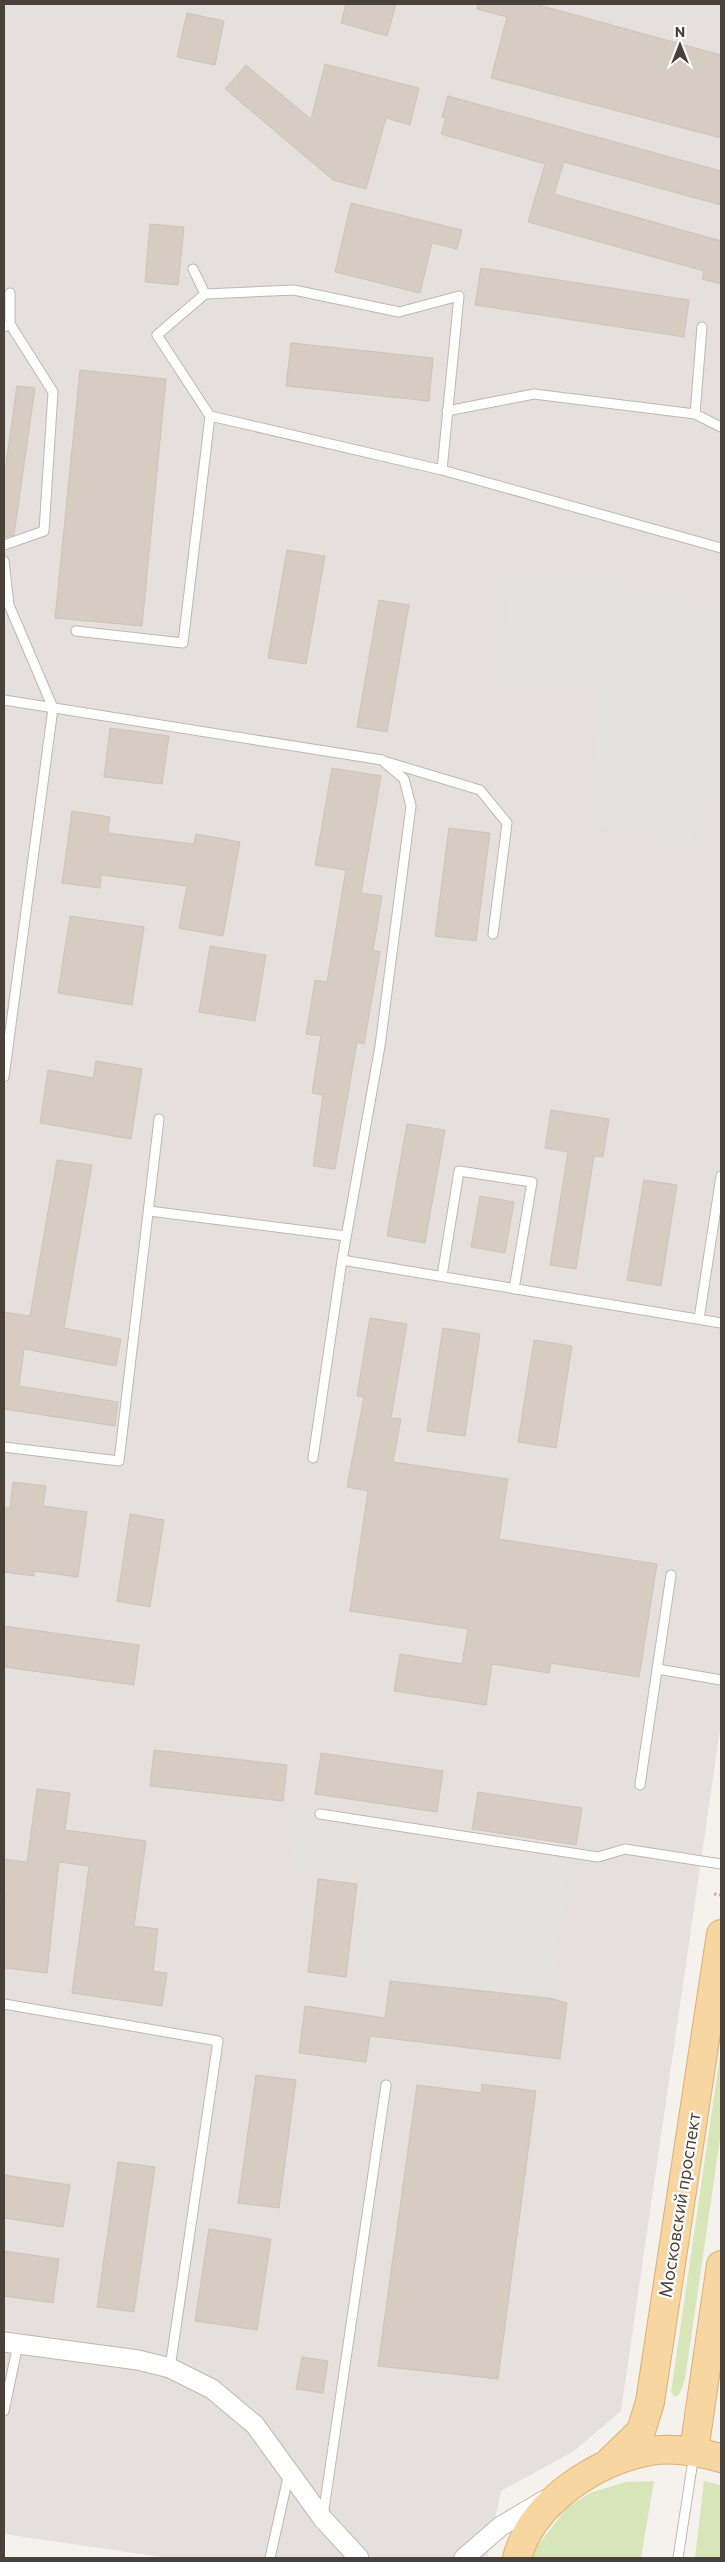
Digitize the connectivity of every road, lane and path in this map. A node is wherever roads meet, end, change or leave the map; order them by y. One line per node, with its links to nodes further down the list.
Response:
1 (193, 268): 3 (lane)
2 (10, 292): 4 (lane)
3 (205, 294): 6 (lane); 8 (lane)
4 (7, 326): 11 (lane)
5 (702, 327): 7 (lane)
6 (447, 411): 7 (lane); 10 (lane)
7 (695, 414): 9 (lane)
8 (210, 416): 10 (lane); 14 (lane)
9 (721, 427)
10 (442, 470): 12 (lane)
11 (4, 545)
12 (721, 548)
13 (4, 560): 16 (lane)
14 (76, 631)
15 (4, 700): 16 (lane)
16 (53, 708): 17 (lane); 19 (lane)
17 (382, 760): 18 (lane); 23 (lane)
18 (493, 934)
19 (4, 1078)
20 (159, 1119): 22 (lane)
21 (721, 1176): 27 (lane)
22 (149, 1211): 23 (lane); 29 (lane)
23 (346, 1236): 24 (lane)
24 (342, 1260): 25 (lane); 30 (lane)
25 (442, 1276): 26 (lane); 26 (lane)
26 (514, 1288): 27 (lane)
27 (699, 1319): 28 (lane)
28 (721, 1323)
29 (4, 1447)
30 (313, 1458)
31 (671, 1575): 32 (lane)
32 (658, 1669): 33 (lane); 34 (lane)
33 (721, 1680)
34 (640, 1785)
35 (320, 1814): 36 (lane)
36 (721, 1864)
37 (714, 1894): 38 (path)
38 (721, 1894)
39 (721, 1934): 48 (main road, Московский проспект)
40 (4, 2004): 44 (lane)
41 (386, 2085): 51 (lane)
42 (721, 2265): 46 (main road)
43 (11, 2343): 44 (street); 45 (lane)
44 (170, 2368): 49 (street)
45 (4, 2411)
46 (694, 2451): 47 (main road); 48 (main road); 56 (lane)
47 (721, 2458)
48 (610, 2461): 50 (main road)
49 (289, 2472): 51 (street); 52 (lane)
50 (564, 2490): 54 (street); 55 (main road)
51 (323, 2519): 53 (street)
52 (270, 2558)
53 (359, 2558)
54 (464, 2558)
55 (517, 2558)
56 (678, 2558)

